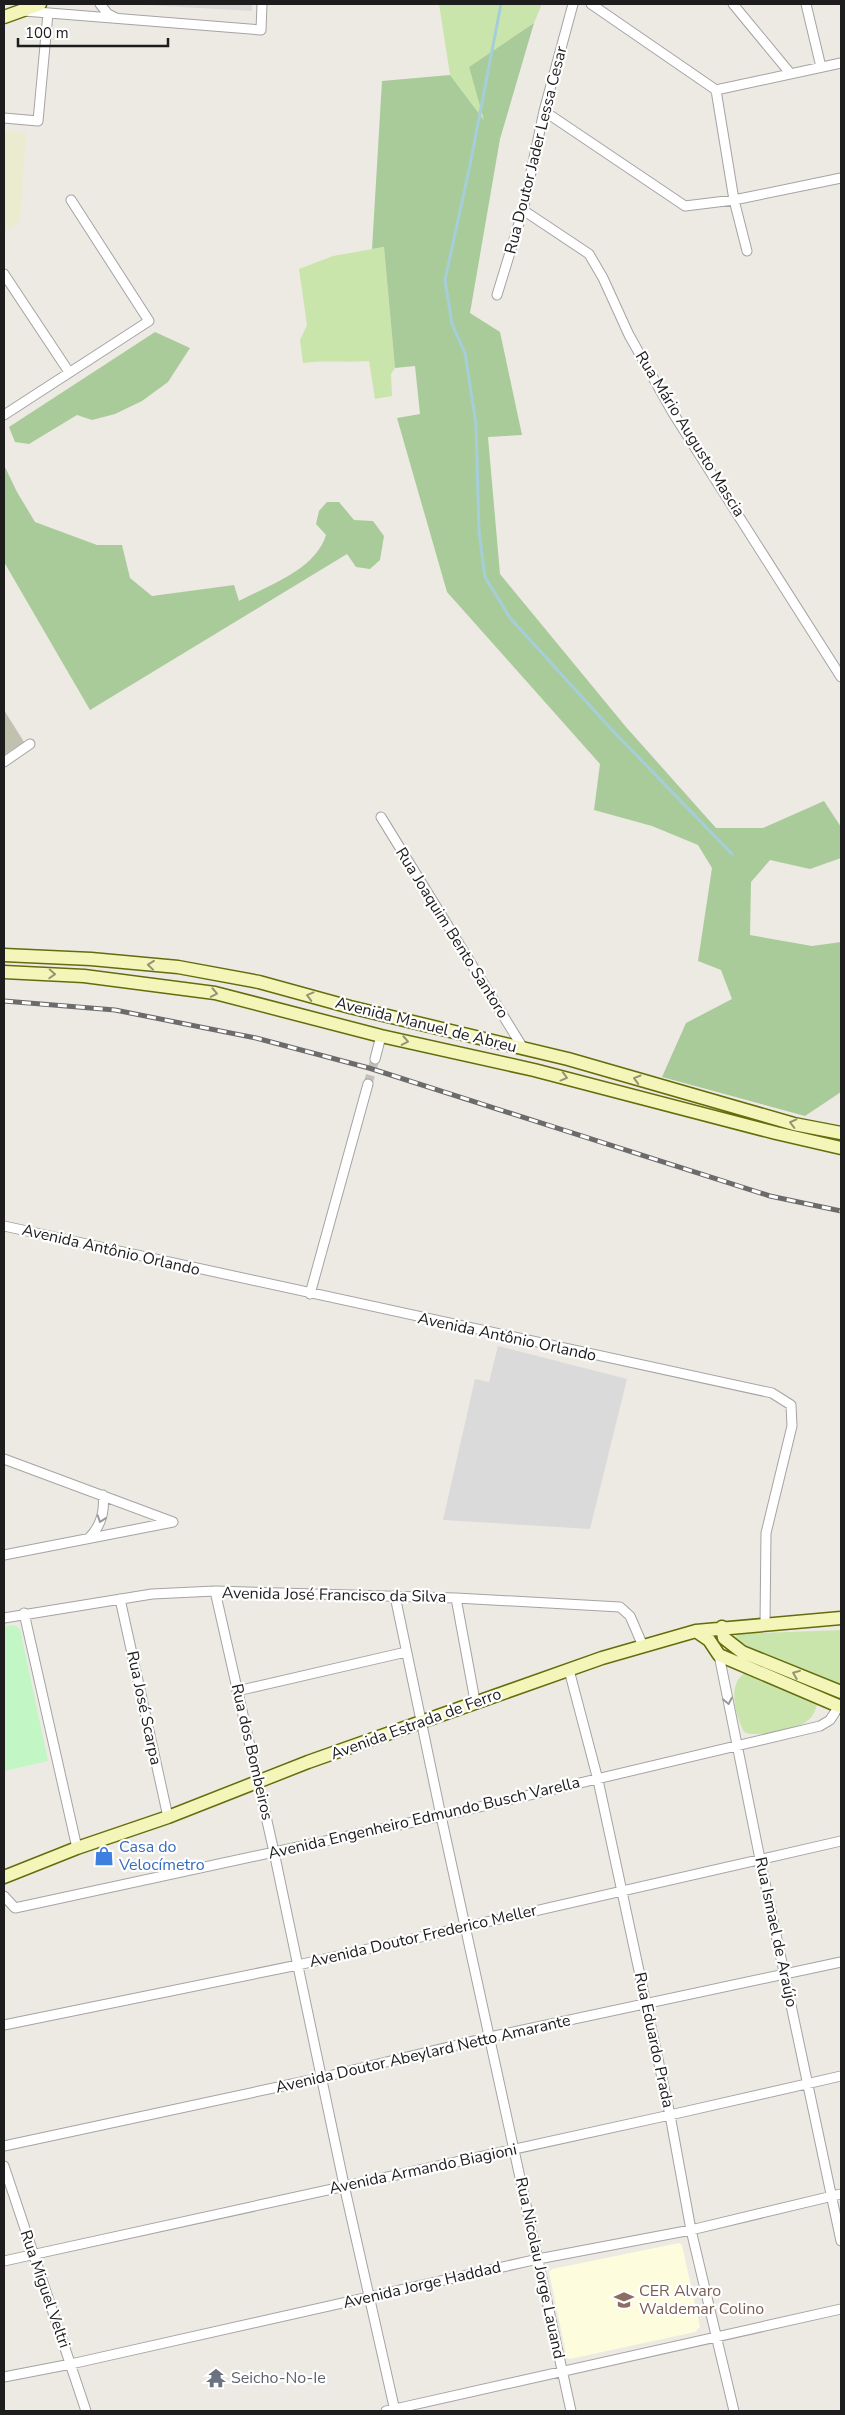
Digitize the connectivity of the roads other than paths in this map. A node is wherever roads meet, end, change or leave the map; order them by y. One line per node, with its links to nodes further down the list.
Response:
1 (100, 4): 9 (street)
2 (262, 4): 9 (street)
3 (573, 4): 14 (street, Rua Doutor Jader Lessa Cesar)
4 (591, 4): 13 (street)
5 (733, 4): 12 (street)
6 (806, 4): 11 (street)
7 (44, 8): 8 (main road); 9 (street); 15 (street)
8 (4, 17)
9 (119, 19)
10 (841, 63): 11 (street)
11 (821, 67): 12 (street)
12 (790, 73): 13 (street)
13 (716, 90): 18 (street)
14 (544, 111): 18 (street); 19 (street, Rua Doutor Jader Lessa Cesar)
15 (4, 118)
16 (841, 178): 18 (street)
17 (71, 200): 23 (street)
18 (734, 200): 20 (street)
19 (523, 210): 22 (street, Rua Doutor Jader Lessa Cesar); 25 (street, Rua Mário Augusto Mascia)
20 (747, 251)
21 (4, 274): 23 (street)
22 (496, 295)
23 (69, 372): 24 (street)
24 (4, 415)
25 (841, 677)
26 (30, 744): 27 (street)
27 (4, 762)
28 (381, 817): 32 (street, Rua Joaquim Bento Santoro)
29 (4, 955): 32 (main road, Avenida Manuel de Abreu, one-way to 29)
30 (4, 972): 31 (main road, Avenida Manuel de Abreu, one-way to 31)
31 (381, 1036): 33 (street); 36 (main road, Avenida Manuel de Abreu, one-way to 36)
32 (523, 1048): 35 (main road, Avenida Manuel de Abreu, one-way to 32)
33 (375, 1059)
34 (368, 1084): 38 (street)
35 (841, 1133)
36 (841, 1148)
37 (4, 1226): 38 (street, Avenida Antônio Orlando)
38 (310, 1294): 50 (street, Avenida Antônio Orlando)
39 (4, 1460): 40 (street)
40 (103, 1495): 41 (street, one-way to 41); 41 (street)
41 (88, 1538): 42 (street)
42 (4, 1555)
43 (215, 1592): 44 (street, Avenida José Francisco da Silva); 46 (street, Avenida José Francisco da Silva); 57 (street, Rua dos Bombeiros)
44 (395, 1596): 45 (street, Avenida José Francisco da Silva); 54 (street, Rua Nicolau Jorge Lauand)
45 (456, 1598): 53 (street, Avenida José Francisco da Silva); 59 (street)
46 (120, 1599): 47 (street, Avenida José Francisco da Silva); 65 (street, Rua José Scarpa)
47 (24, 1613): 48 (street, Avenida José Francisco da Silva); 68 (street)
48 (4, 1618)
49 (841, 1618): 50 (main road, Avenida Estrada de Ferro)
50 (765, 1624): 51 (main road, Avenida Estrada de Ferro)
51 (722, 1627): 52 (main road, Avenida Estrada de Ferro); 58 (main road, one-way to 51)
52 (696, 1630): 53 (main road, Avenida Estrada de Ferro); 55 (main road, Rua Ismael de Araújo)
53 (643, 1646): 56 (main road, Avenida Estrada de Ferro)
54 (406, 1652): 57 (street); 61 (street, Rua Nicolau Jorge Lauand)
55 (719, 1655): 60 (main road); 62 (street, Rua Ismael de Araújo, one-way to 62)
56 (570, 1670): 59 (main road, Avenida Estrada de Ferro); 63 (street, Rua Eduardo Prada)
57 (237, 1691): 64 (street, Rua dos Bombeiros)
58 (841, 1692)
59 (475, 1701): 61 (main road, Avenida Estrada de Ferro)
60 (840, 1706): 62 (street, Avenida Engenheiro Edmundo Busch Varella)
61 (422, 1723): 64 (main road, Avenida Estrada de Ferro); 66 (street, Rua Nicolau Jorge Lauand)
62 (736, 1746): 63 (street, Avenida Engenheiro Edmundo Busch Varella); 70 (street, Rua Ismael de Araújo)
63 (598, 1780): 66 (street, Avenida Engenheiro Edmundo Busch Varella); 72 (street, Rua Eduardo Prada)
64 (259, 1783): 65 (main road, Avenida Estrada de Ferro); 69 (street, Rua dos Bombeiros)
65 (168, 1816): 68 (main road, Avenida Estrada de Ferro)
66 (441, 1816): 69 (street, Avenida Engenheiro Edmundo Busch Varella); 74 (street, Rua Nicolau Jorge Lauand)
67 (841, 1842): 70 (street, Avenida Doutor Frederico Meller)
68 (77, 1848): 71 (main road, Avenida Estrada de Ferro)
69 (274, 1852): 73 (street, Avenida Engenheiro Edmundo Busch Varella); 76 (street, Rua dos Bombeiros)
70 (760, 1859): 72 (street, Avenida Doutor Frederico Meller); 77 (street, Rua Ismael de Araújo)
71 (4, 1877)
72 (622, 1890): 74 (street, Avenida Doutor Frederico Meller); 78 (street, Rua Eduardo Prada)
73 (4, 1896)
74 (466, 1926): 76 (street, Avenida Doutor Frederico Meller); 80 (street, Rua Nicolau Jorge Lauand)
75 (841, 1962): 77 (street, Avenida Doutor Abeylard Netto Amarante)
76 (298, 1965): 79 (street, Avenida Doutor Frederico Meller); 82 (street, Rua dos Bombeiros)
77 (785, 1975): 78 (street, Avenida Doutor Abeylard Netto Amarante); 83 (street, Rua Ismael de Araújo)
78 (646, 2005): 80 (street, Avenida Doutor Abeylard Netto Amarante); 84 (street, Rua Eduardo Prada)
79 (4, 2025)
80 (490, 2037): 82 (street, Avenida Doutor Abeylard Netto Amarante); 86 (street, Rua Nicolau Jorge Lauand)
81 (841, 2076): 83 (street, Avenida Armando Biagioni)
82 (320, 2078): 85 (street, Avenida Doutor Abeylard Netto Amarante); 88 (street, Rua dos Bombeiros)
83 (809, 2083): 84 (street, Avenida Armando Biagioni); 89 (street, Rua Ismael de Araújo)
84 (670, 2115): 86 (street, Avenida Armando Biagioni); 90 (street, Rua Eduardo Prada)
85 (4, 2146)
86 (514, 2149): 88 (street, Avenida Armando Biagioni); 93 (street, Rua Nicolau Jorge Lauand)
87 (4, 2166): 92 (street, Rua Miguel Veltri)
88 (344, 2185): 92 (street, Avenida Armando Biagioni); 95 (street, Rua dos Bombeiros)
89 (837, 2195): 90 (street, Avenida Jorge Haddad); 91 (street, Rua Ismael de Araújo)
90 (691, 2230): 93 (street, Avenida Jorge Haddad); 97 (street, Rua Eduardo Prada)
91 (841, 2241)
92 (32, 2255): 94 (street, Avenida Armando Biagioni); 98 (street, Rua Miguel Veltri)
93 (538, 2259): 95 (street, Avenida Jorge Haddad); 99 (street, Rua Nicolau Jorge Lauand)
94 (4, 2261)
95 (368, 2297): 98 (street, Avenida Jorge Haddad); 102 (street, Rua dos Bombeiros)
96 (841, 2309): 97 (street)
97 (716, 2336): 99 (street); 104 (street, Rua Eduardo Prada)
98 (71, 2364): 100 (street, Avenida Jorge Haddad); 101 (street, Rua Miguel Veltri)
99 (563, 2372): 102 (street); 103 (street, Rua Nicolau Jorge Lauand)
100 (4, 2377)
101 (86, 2411)
102 (392, 2411)
103 (571, 2411)
104 (734, 2411)

